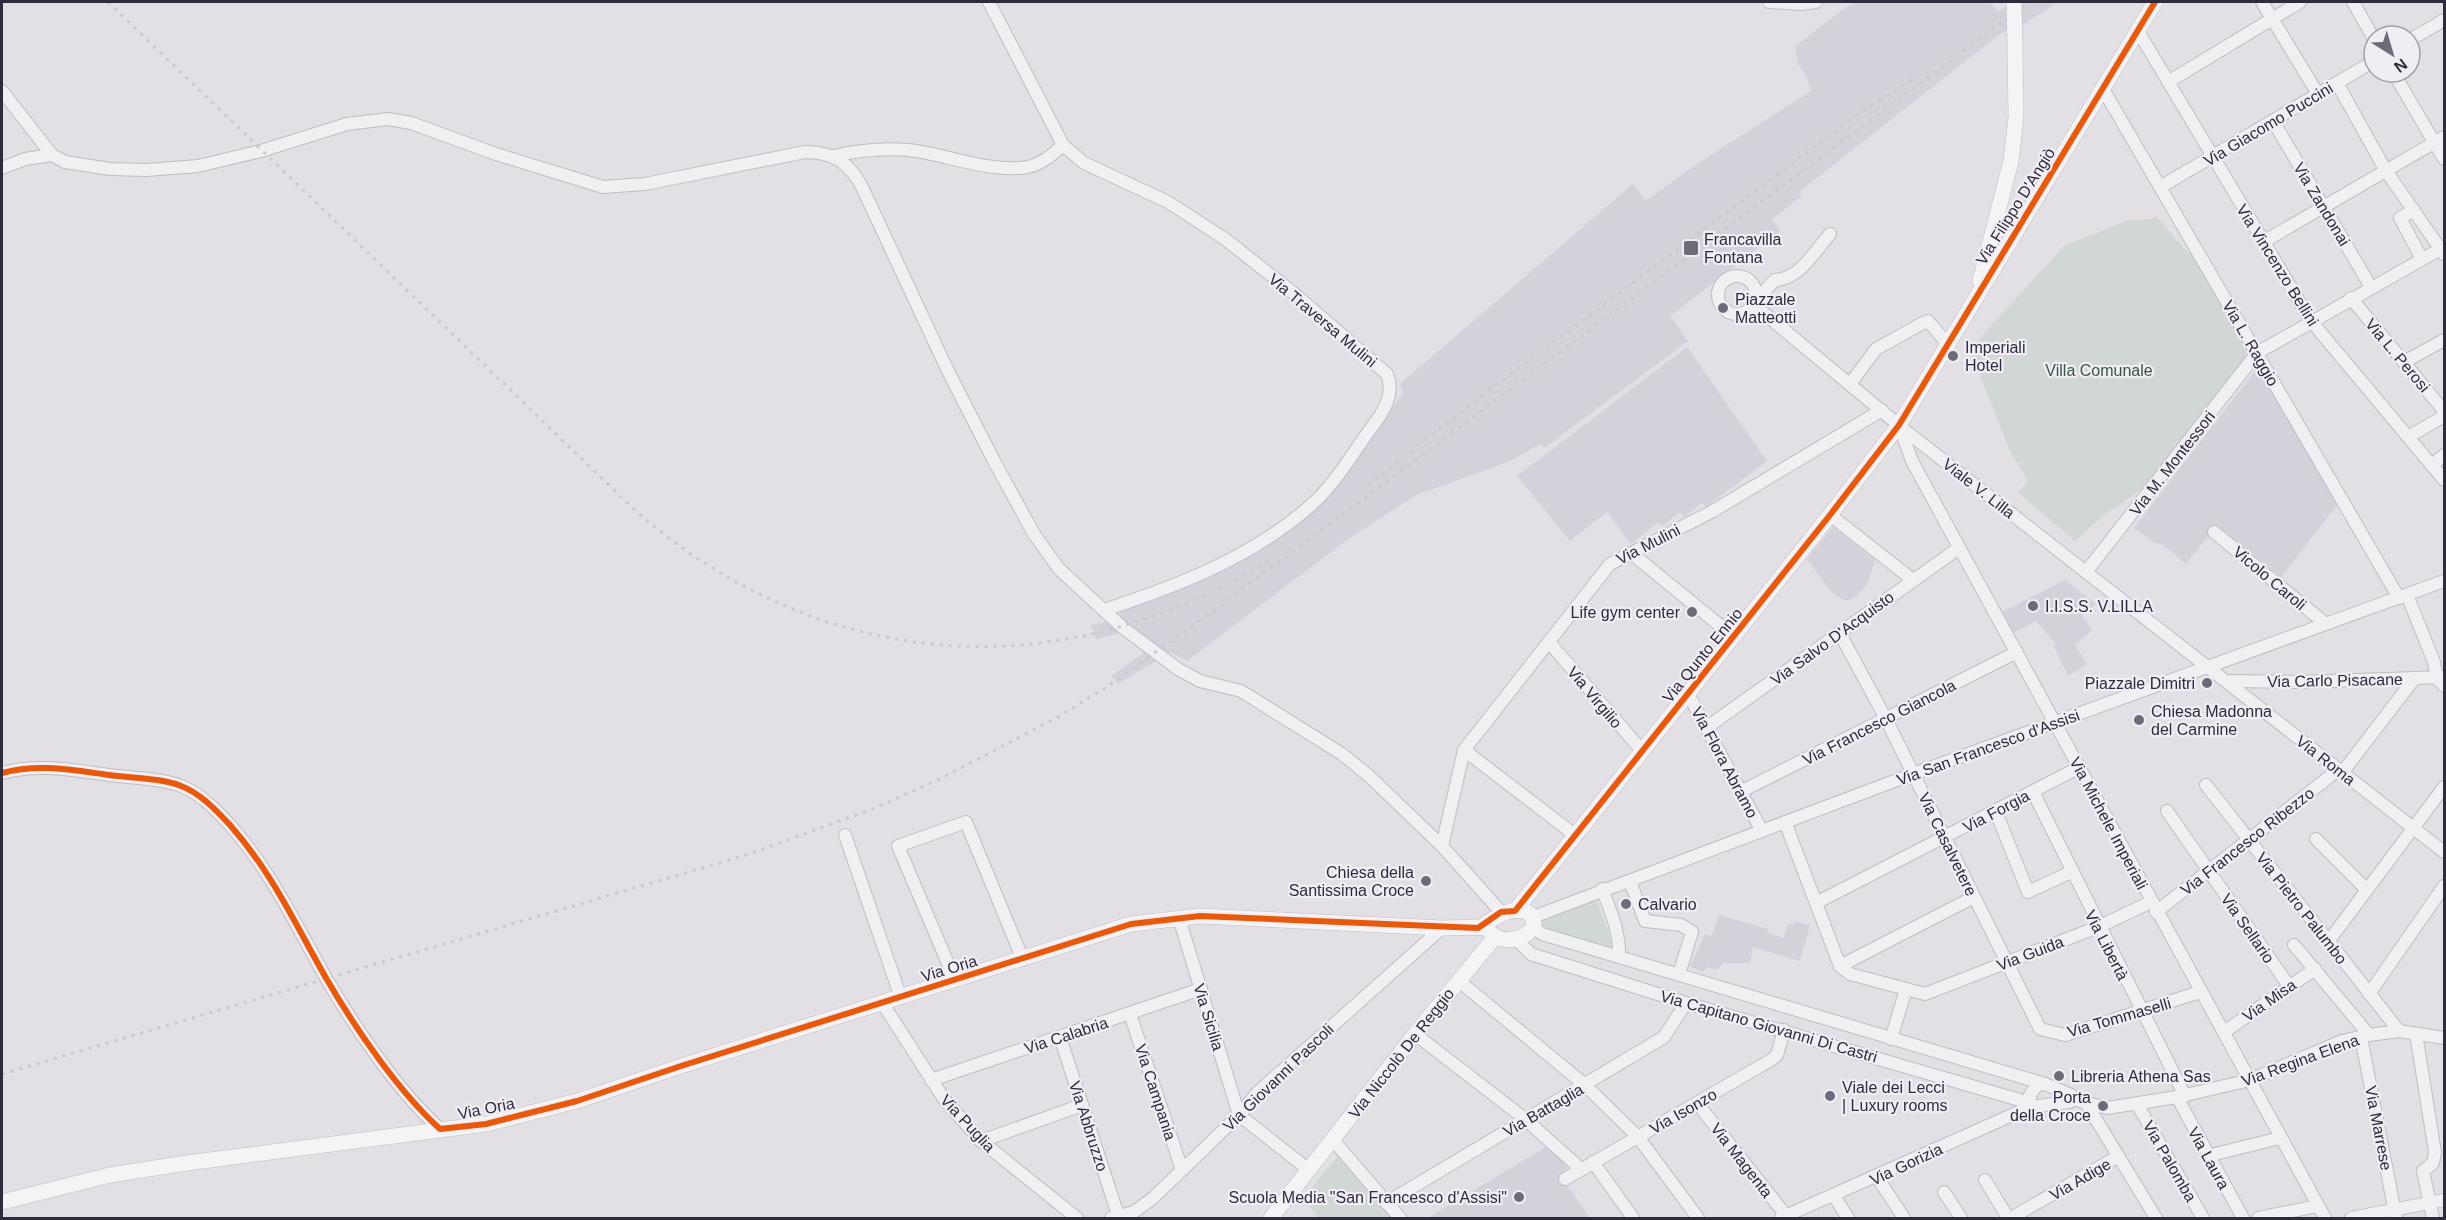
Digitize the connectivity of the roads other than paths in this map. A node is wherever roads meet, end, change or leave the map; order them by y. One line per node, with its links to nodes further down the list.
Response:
1 (989, 2): 23 (street, Via Traversa Mulini)
2 (1769, 2): 3 (street)
3 (1816, 2)
4 (2014, 2): 38 (main road, bridge)
5 (2155, 2): 12 (main road, Via Filippo D'Angiò)
6 (2262, 2): 9 (street)
7 (2300, 2): 9 (street)
8 (2353, 2): 11 (street)
9 (2272, 18): 15 (street); 20 (street)
10 (2445, 20): 13 (street)
11 (2365, 24)
12 (2138, 31): 15 (street, Via Vincenzo Bellini); 18 (main road, Via Filippo D'Angiò)
13 (2422, 33)
14 (2362, 68): 16 (street, Via Giacomo Puccini)
15 (2168, 82): 26 (street, Via Vincenzo Bellini)
16 (2337, 83): 20 (street, Via Giacomo Puccini); 29 (street)
17 (2401, 84): 22 (street)
18 (2103, 89): 30 (street, Via L. Raggio); 38 (main road, Via Filippo D'Angiò)
19 (2, 91): 24 (street)
20 (2318, 94): 21 (street, Via Giacomo Puccini)
21 (2273, 121): 26 (street, Via Giacomo Puccini); 31 (street, Via Zandonai)
22 (2439, 140): 27 (street); 29 (street)
23 (1063, 145): 25 (street); 62 (street, Via Traversa Mulini)
24 (51, 155): 25 (street); 28 (street)
25 (834, 156): 62 (street)
26 (2212, 157): 30 (street, Via Giacomo Puccini); 34 (street, Via Vincenzo Bellini)
27 (2445, 159)
28 (2, 168)
29 (2386, 171): 31 (street); 32 (street)
30 (2162, 186): 43 (street, Via L. Raggio)
31 (2324, 207): 34 (street); 37 (street, Via Zandonai)
32 (2414, 210): 35 (street); 36 (street)
33 (1830, 234): 45 (street, Viale V. Lilla)
34 (2263, 242): 40 (street, Via Vincenzo Bellini)
35 (2443, 250): 36 (street)
36 (2422, 259): 37 (street)
37 (2372, 287): 39 (street)
38 (1979, 289): 42 (main road, Via Filippo D'Angiò)
39 (2351, 298): 40 (street); 44 (street, Via L. Perosi)
40 (2311, 321): 43 (street); 50 (street, Via Vincenzo Bellini)
41 (2445, 340): 44 (street)
42 (1947, 343): 45 (street); 49 (main road, Via Filippo D'Angiò)
43 (2257, 353): 58 (street, Via M. Montessori); 61 (street, Via L. Raggio)
44 (2404, 362): 47 (street, Via L. Perosi)
45 (1850, 384): 46 (street, Viale V. Lilla)
46 (1882, 410): 49 (street, Viale V. Lilla); 57 (street, Via Mulini)
47 (2445, 411)
48 (2445, 416): 50 (street)
49 (1899, 425): 54 (main road, Via Qunto Ennio); 56 (street, Via Michele Imperiali); 58 (street, Viale V. Lilla)
50 (2410, 436): 52 (street, Via Vincenzo Bellini)
51 (2445, 455): 52 (street)
52 (2432, 465): 53 (street, Via Vincenzo Bellini)
53 (2445, 480)
54 (1830, 515): 59 (street); 65 (main road, Via Qunto Ennio)
55 (2214, 531): 63 (street, Vicolo Caroli)
56 (1959, 548): 59 (street, Via Salvo D'Acquisto); 67 (street, Via Michele Imperiali)
57 (1631, 553): 65 (street); 66 (street, Via Mulini)
58 (2086, 572): 68 (street, Viale V. Lilla)
59 (1913, 580): 64 (street, Via Salvo D'Acquisto)
60 (2444, 581): 61 (street, Via San Francesco d'Assisi)
61 (2403, 596): 63 (street, Via San Francesco d'Assisi); 70 (street, Via L. Raggio)
62 (1104, 610): 96 (street)
63 (2326, 624): 68 (street, Via San Francesco d'Assisi)
64 (1839, 632): 73 (street, Via Casalvetere); 75 (street, Via Salvo D'Acquisto)
65 (1734, 637): 72 (main road, Via Qunto Ennio)
66 (1549, 642): 76 (street, Via Mulini); 77 (street, Via Virgilio)
67 (2017, 652): 73 (street, Via Francesco Giancola); 74 (street, Via Michele Imperiali)
68 (2207, 668): 71 (street, Via Roma); 74 (street, Via San Francesco d'Assisi)
69 (2414, 679): 70 (street, Via Carlo Pisacane); 71 (street, Via Carlo Pisacane); 79 (street, Via Francesco Ribezzo)
70 (2442, 680)
71 (2226, 681): 79 (street, Via Roma)
72 (1688, 694): 75 (street, Via Flora Abramo); 77 (main road, Via Qunto Ennio)
73 (1886, 719): 81 (street, Via Casalvetere); 84 (street, Via Francesco Giancola)
74 (2056, 723): 78 (street, Via Michele Imperiali); 81 (street, Via San Francesco d'Assisi)
75 (1707, 728): 84 (street, Via Flora Abramo)
76 (1464, 750): 91 (street); 96 (street, Via Mulini)
77 (1642, 751): 91 (main road, Via Qunto Ennio)
78 (2080, 767): 85 (street, Via Forgia); 106 (street, Via Michele Imperiali)
79 (2340, 771): 89 (street, Via Roma); 95 (street, Via Francesco Ribezzo)
80 (2, 773): 156 (street)
81 (1913, 774): 88 (street, Via San Francesco d'Assisi); 93 (street, Via Casalvetere)
82 (2206, 785): 95 (street, Via Pietro Palumbo)
83 (2445, 787): 89 (street)
84 (1740, 792): 90 (street, Via Flora Abramo)
85 (2032, 792): 87 (street, Via Forgia); 99 (street, Via Libertà)
86 (2167, 811): 98 (street, Via Sellario)
87 (1996, 812): 93 (street, Via Forgia); 99 (street)
88 (1785, 822): 90 (street, Via San Francesco d'Assisi); 105 (street)
89 (2414, 828): 97 (street, Via Roma); 103 (street)
90 (1761, 831): 100 (street, Via San Francesco d'Assisi)
91 (1575, 835): 107 (main road, Via Qunto Ennio)
92 (845, 836): 129 (street)
93 (1945, 838): 104 (street, Via Casalvetere); 105 (street, Via Forgia)
94 (2316, 839): 103 (street)
95 (2248, 840): 98 (street, Via Francesco Ribezzo); 114 (street, Via Pietro Palumbo)
96 (1442, 846): 107 (street)
97 (2445, 852)
98 (2209, 871): 106 (street, Via Francesco Ribezzo); 124 (street, Via Sellario)
99 (2071, 872): 110 (street, Via Libertà)
100 (1630, 881): 102 (street, Via San Francesco d'Assisi); 121 (street)
101 (2445, 886): 128 (street)
102 (1602, 890): 109 (street, Via San Francesco d'Assisi); 116 (street)
103 (2367, 890): 114 (street)
104 (1974, 897): 118 (street, Via Casalvetere); 119 (street)
105 (1816, 903): 119 (street)
106 (2154, 907): 110 (street, Via Guida); 127 (street, Via Michele Imperiali)
107 (1513, 908): 109 (main road); 112 (main road, Via Niccolò De Reggio)
108 (1179, 918): 111 (main road, Via Oria); 117 (main road, Via Oria); 125 (street, Via Sicilia)
109 (1534, 922): 113 (main road); 116 (street, Via Capitano Giovanni Di Castri)
110 (2098, 927): 118 (street, Via Guida); 132 (street, Via Libertà)
111 (1442, 928): 112 (main road, Via Oria); 154 (street, Via Giovanni Pascoli)
112 (1487, 929): 113 (main road, Via Oria); 123 (main road, Via Niccolò De Reggio)
113 (1515, 938): 130 (street, Via Capitano Giovanni Di Castri)
114 (2328, 942): 128 (street, Via Pietro Palumbo)
115 (2294, 945): 120 (street)
116 (1619, 957): 121 (street, Via Capitano Giovanni Di Castri)
117 (1023, 960): 122 (main road, Via Oria); 122 (street)
118 (2007, 962): 126 (street, Via Guida); 132 (street, Via Tommaselli)
119 (1840, 966): 126 (street, Via Guida)
120 (2315, 969): 124 (street, Via Misa); 139 (street)
121 (1679, 974): 142 (street, Via Capitano Giovanni Di Castri)
122 (955, 980): 129 (main road, Via Oria)
123 (1459, 981): 137 (main road, Via Niccolò De Reggio); 146 (street)
124 (2289, 986): 136 (street, Via Misa)
125 (1201, 989): 133 (street, Via Calabria); 154 (street, Via Sicilia)
126 (1906, 989): 142 (street)
127 (2200, 993): 132 (street, Via Tommaselli); 136 (street, Via Michele Imperiali)
128 (2369, 994): 135 (street, Via Pietro Palumbo)
129 (901, 998): 131 (main road, Via Oria)
130 (1686, 1002): 134 (street, Via Capitano Giovanni Di Castri); 146 (street, Via Battaglia)
131 (883, 1004): 143 (street, Via Puglia); 156 (main road, Via Oria)
132 (2141, 1011): 147 (street, Via Libertà)
133 (1130, 1014): 141 (street, Via Calabria); 165 (street, Via Campania)
134 (1784, 1030): 149 (street, Via Isonzo); 153 (street, Via Capitano Giovanni Di Castri)
135 (2399, 1031): 138 (street, Via Regina Elena); 139 (street, Via Regina Elena)
136 (2224, 1032): 144 (street, Via Michele Imperiali)
137 (1416, 1034): 155 (street); 159 (main road, Via Niccolò De Reggio)
138 (2416, 1034): 140 (street, Via Regina Elena); 175 (street)
139 (2365, 1036): 144 (street, Via Regina Elena); 177 (street, Via Marrese)
140 (2444, 1036)
141 (1060, 1037): 143 (street, Via Calabria); 152 (street, Via Abbruzzo)
142 (1891, 1039): 145 (street, Via Capitano Giovanni Di Castri)
143 (931, 1080): 160 (street, Via Puglia)
144 (2250, 1080): 147 (street, Via Regina Elena); 158 (street, Via Michele Imperiali)
145 (2045, 1084): 148 (street, Via Capitano Giovanni Di Castri); 153 (street)
146 (1585, 1085): 155 (street, Via Battaglia); 157 (street)
147 (2181, 1097): 151 (street, Via Regina Elena); 161 (street, Via Laura)
148 (2072, 1099): 150 (street, Via Regina Elena); 153 (street)
149 (1697, 1103): 157 (street, Via Isonzo); 184 (street, Via Magenta)
150 (2086, 1103): 151 (street, Via Regina Elena); 162 (street)
151 (2137, 1104): 190 (street, Via Palomba)
152 (1082, 1105): 160 (street); 178 (street, Via Abbruzzo)
153 (2030, 1105): 167 (street, Via Gorizia)
154 (1239, 1115): 165 (street, Via Giovanni Pascoli); 166 (street)
155 (1525, 1119): 164 (street); 174 (street, Via Battaglia)
156 (440, 1129): 173 (main road, Via Oria)
157 (1638, 1137): 163 (street, Via Isonzo); 183 (street)
158 (2280, 1138): 161 (street); 176 (street, Via Michele Imperiali)
159 (1333, 1140): 166 (main road, Via Niccolò De Reggio); 174 (street)
160 (981, 1141): 179 (street, Via Puglia)
161 (2207, 1156): 191 (street, Via Laura)
162 (2117, 1157): 188 (street, Via Adige); 189 (street)
163 (1593, 1162): 164 (street, Via Isonzo); 182 (street)
164 (1581, 1169): 168 (street, Via Isonzo)
165 (1182, 1170): 178 (street, Via Giovanni Pascoli)
166 (1309, 1170): 180 (main road, Via Niccolò De Reggio)
167 (1877, 1177): 171 (street, Via Gorizia); 186 (street)
168 (1565, 1179)
169 (1985, 1180): 188 (street)
170 (1944, 1192): 187 (street)
171 (1834, 1197): 184 (street, Via Gorizia); 185 (street)
172 (2445, 1200): 175 (street)
173 (2, 1202)
174 (1386, 1203): 181 (street)
175 (2430, 1203): 177 (street); 195 (street)
176 (2317, 1206): 192 (street); 193 (street, Via Michele Imperiali)
177 (2396, 1214): 194 (street)
178 (1115, 1217)
179 (1077, 1218)
180 (1271, 1218)
181 (1400, 1218)
182 (1633, 1218)
183 (1698, 1218)
184 (1785, 1218)
185 (1848, 1218)
186 (1904, 1218)
187 (1961, 1218)
188 (2010, 1218)
189 (2154, 1218)
190 (2203, 1218)
191 (2243, 1218)
192 (2258, 1218)
193 (2325, 1218)
194 (2352, 1218)
195 (2433, 1218)

